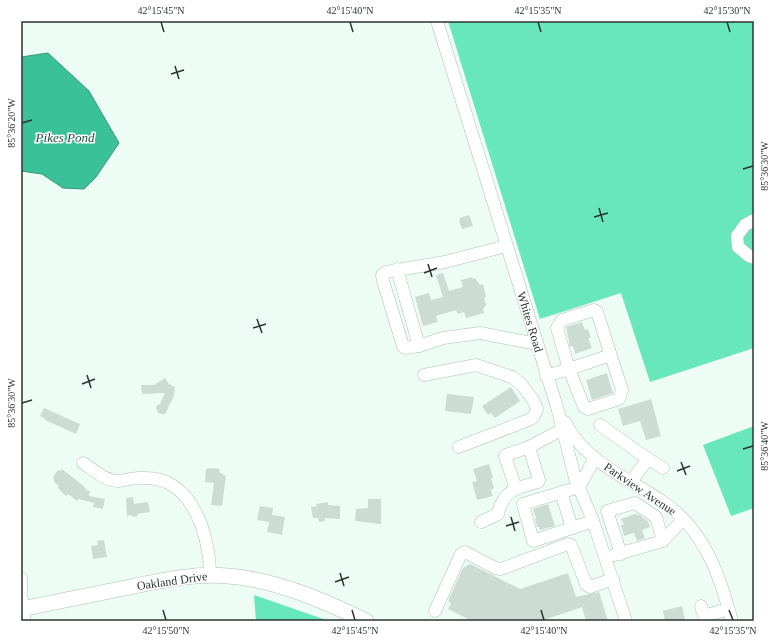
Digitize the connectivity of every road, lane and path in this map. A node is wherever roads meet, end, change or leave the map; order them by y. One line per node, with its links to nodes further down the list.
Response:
1 (437, 21): 3 (street, Whites Road)
2 (754, 220): 4 (street)
3 (506, 246): 5 (street); 6 (street, Whites Road)
4 (754, 258)
5 (397, 269): 7 (street); 7 (street)
6 (537, 344): 7 (street); 11 (street, Whites Road)
7 (420, 346)
8 (611, 355): 9 (street); 9 (street); 9 (street)
9 (569, 369): 11 (street)
10 (424, 375): 13 (street)
11 (546, 376): 12 (street, Whites Road)
12 (556, 405): 13 (street); 15 (street, Whites Road); 18 (street, Parkview Avenue)
13 (537, 409): 16 (street)
14 (600, 425): 19 (street)
15 (563, 429): 17 (street); 23 (street, Whites Road)
16 (459, 447)
17 (529, 447): 24 (street); 24 (street)
18 (595, 458): 22 (street, Parkview Avenue); 23 (street)
19 (648, 459): 21 (street); 22 (street)
20 (83, 463): 33 (street)
21 (663, 468)
22 (631, 481): 26 (street, Parkview Avenue)
23 (578, 487): 25 (street); 27 (street, Whites Road)
24 (516, 489): 28 (street)
25 (561, 492): 29 (street); 29 (street)
26 (683, 519): 30 (street); 37 (street, Parkview Avenue)
27 (594, 521): 29 (street); 32 (street, Whites Road)
28 (481, 522)
29 (572, 528)
30 (663, 542): 31 (street); 31 (street)
31 (621, 554): 32 (street)
32 (606, 558): 35 (street, Whites Road)
33 (210, 575): 39 (main road, Oakland Drive); 40 (main road, Oakland Drive)
34 (21, 578): 39 (street)
35 (613, 579): 38 (street); 41 (street, Whites Road)
36 (701, 606): 37 (street)
37 (728, 609): 42 (street, Parkview Avenue)
38 (435, 611)
39 (23, 613)
40 (366, 621)
41 (626, 621)
42 (732, 621)

